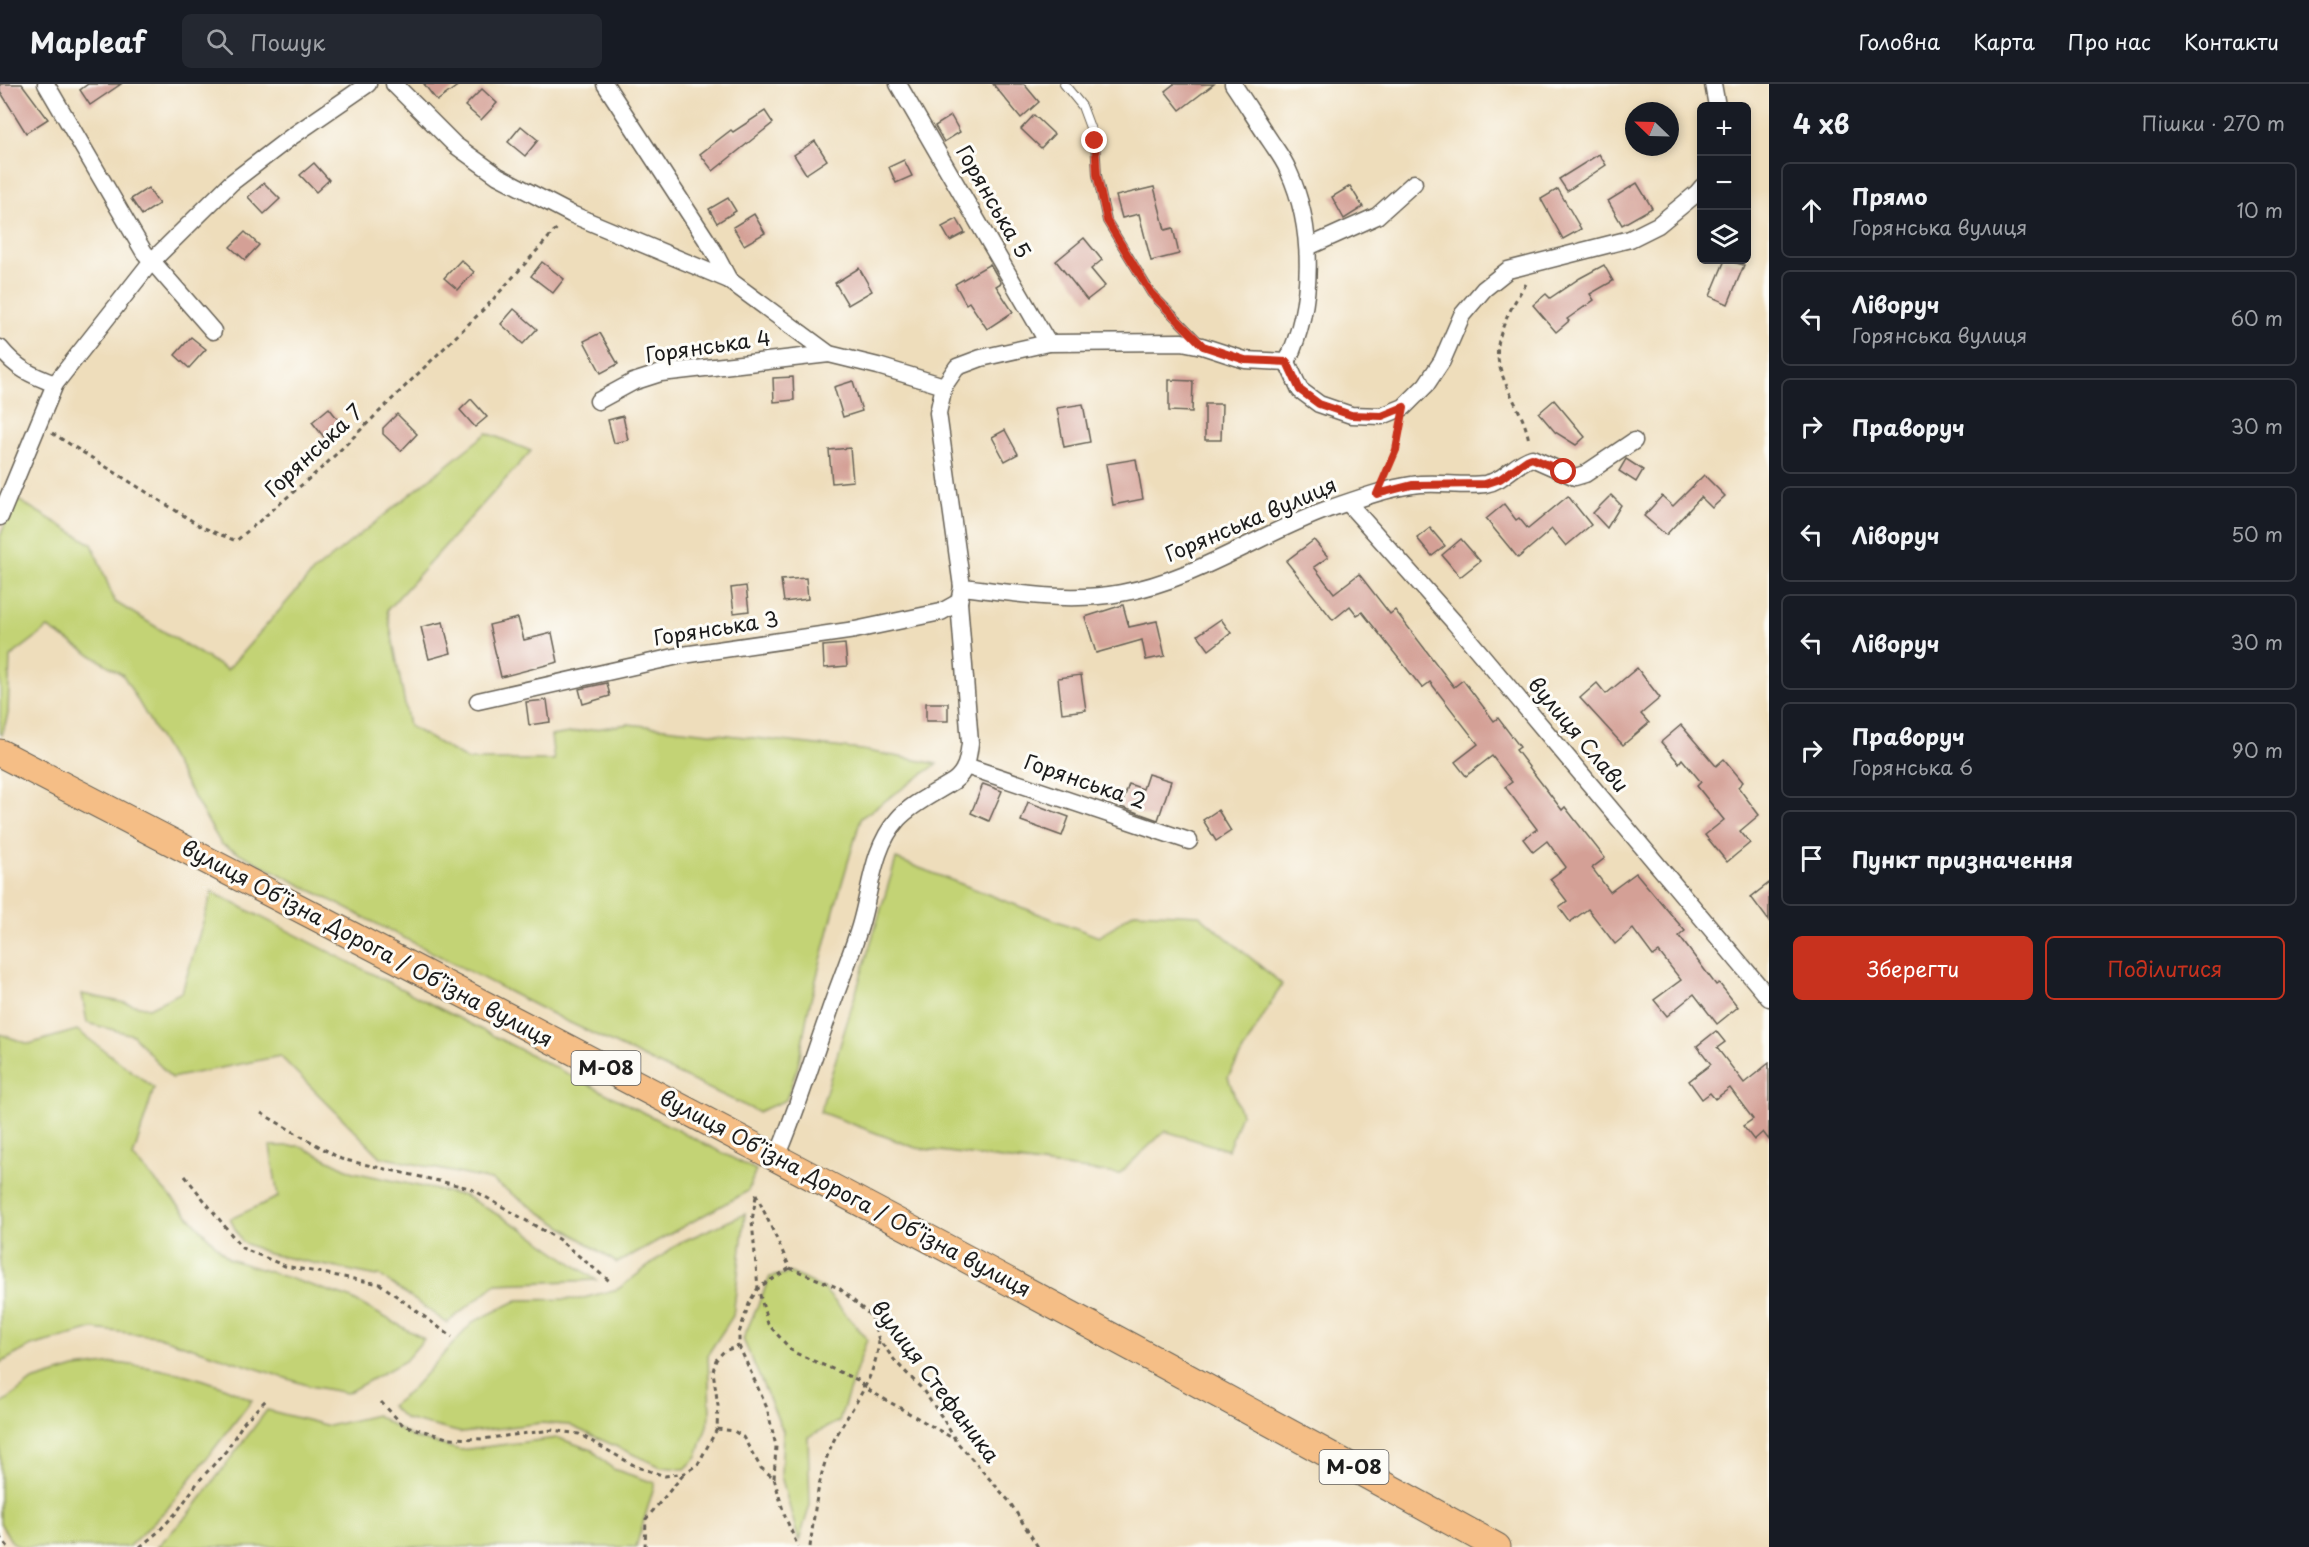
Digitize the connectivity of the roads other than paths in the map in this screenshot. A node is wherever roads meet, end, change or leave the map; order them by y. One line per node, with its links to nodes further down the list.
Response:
1 (46, 84): 13 (street)
2 (368, 84): 13 (street)
3 (394, 84): 14 (street)
4 (605, 84): 14 (street)
5 (898, 84): 16 (street, Горянська 5)
6 (1064, 84): 17 (lane)
7 (1233, 84): 12 (street)
8 (1713, 84): 9 (street)
9 (1716, 102)
10 (1414, 183): 12 (street)
11 (1697, 194): 20 (street)
12 (1308, 247): 20 (street)
13 (151, 262): 15 (street); 21 (street)
14 (729, 280): 19 (street)
15 (213, 331)
16 (1048, 343): 17 (street); 22 (street)
17 (1203, 346): 20 (street)
18 (0, 348): 21 (street)
19 (829, 354): 22 (street); 23 (street, Горянська 4)
20 (1287, 362)
21 (56, 384): 26 (street)
22 (944, 386): 27 (street)
23 (598, 400)
24 (1634, 441): 25 (street, Горянська вулиця)
25 (1349, 504): 27 (street, Горянська вулиця); 32 (street, вулиця Слави)
26 (0, 517)
27 (961, 595): 28 (street, Горянська 3); 30 (street)
28 (478, 701)
29 (0, 753): 33 (highway, вулиця Обʼїзна Дорога / Обʼїзна вулиця / М-08)
30 (966, 766): 31 (street, Горянська 2); 33 (street)
31 (1189, 841)
32 (1769, 998)
33 (777, 1157): 34 (highway, вулиця Обʼїзна Дорога / Обʼїзна вулиця / М-08)
34 (1497, 1547)

